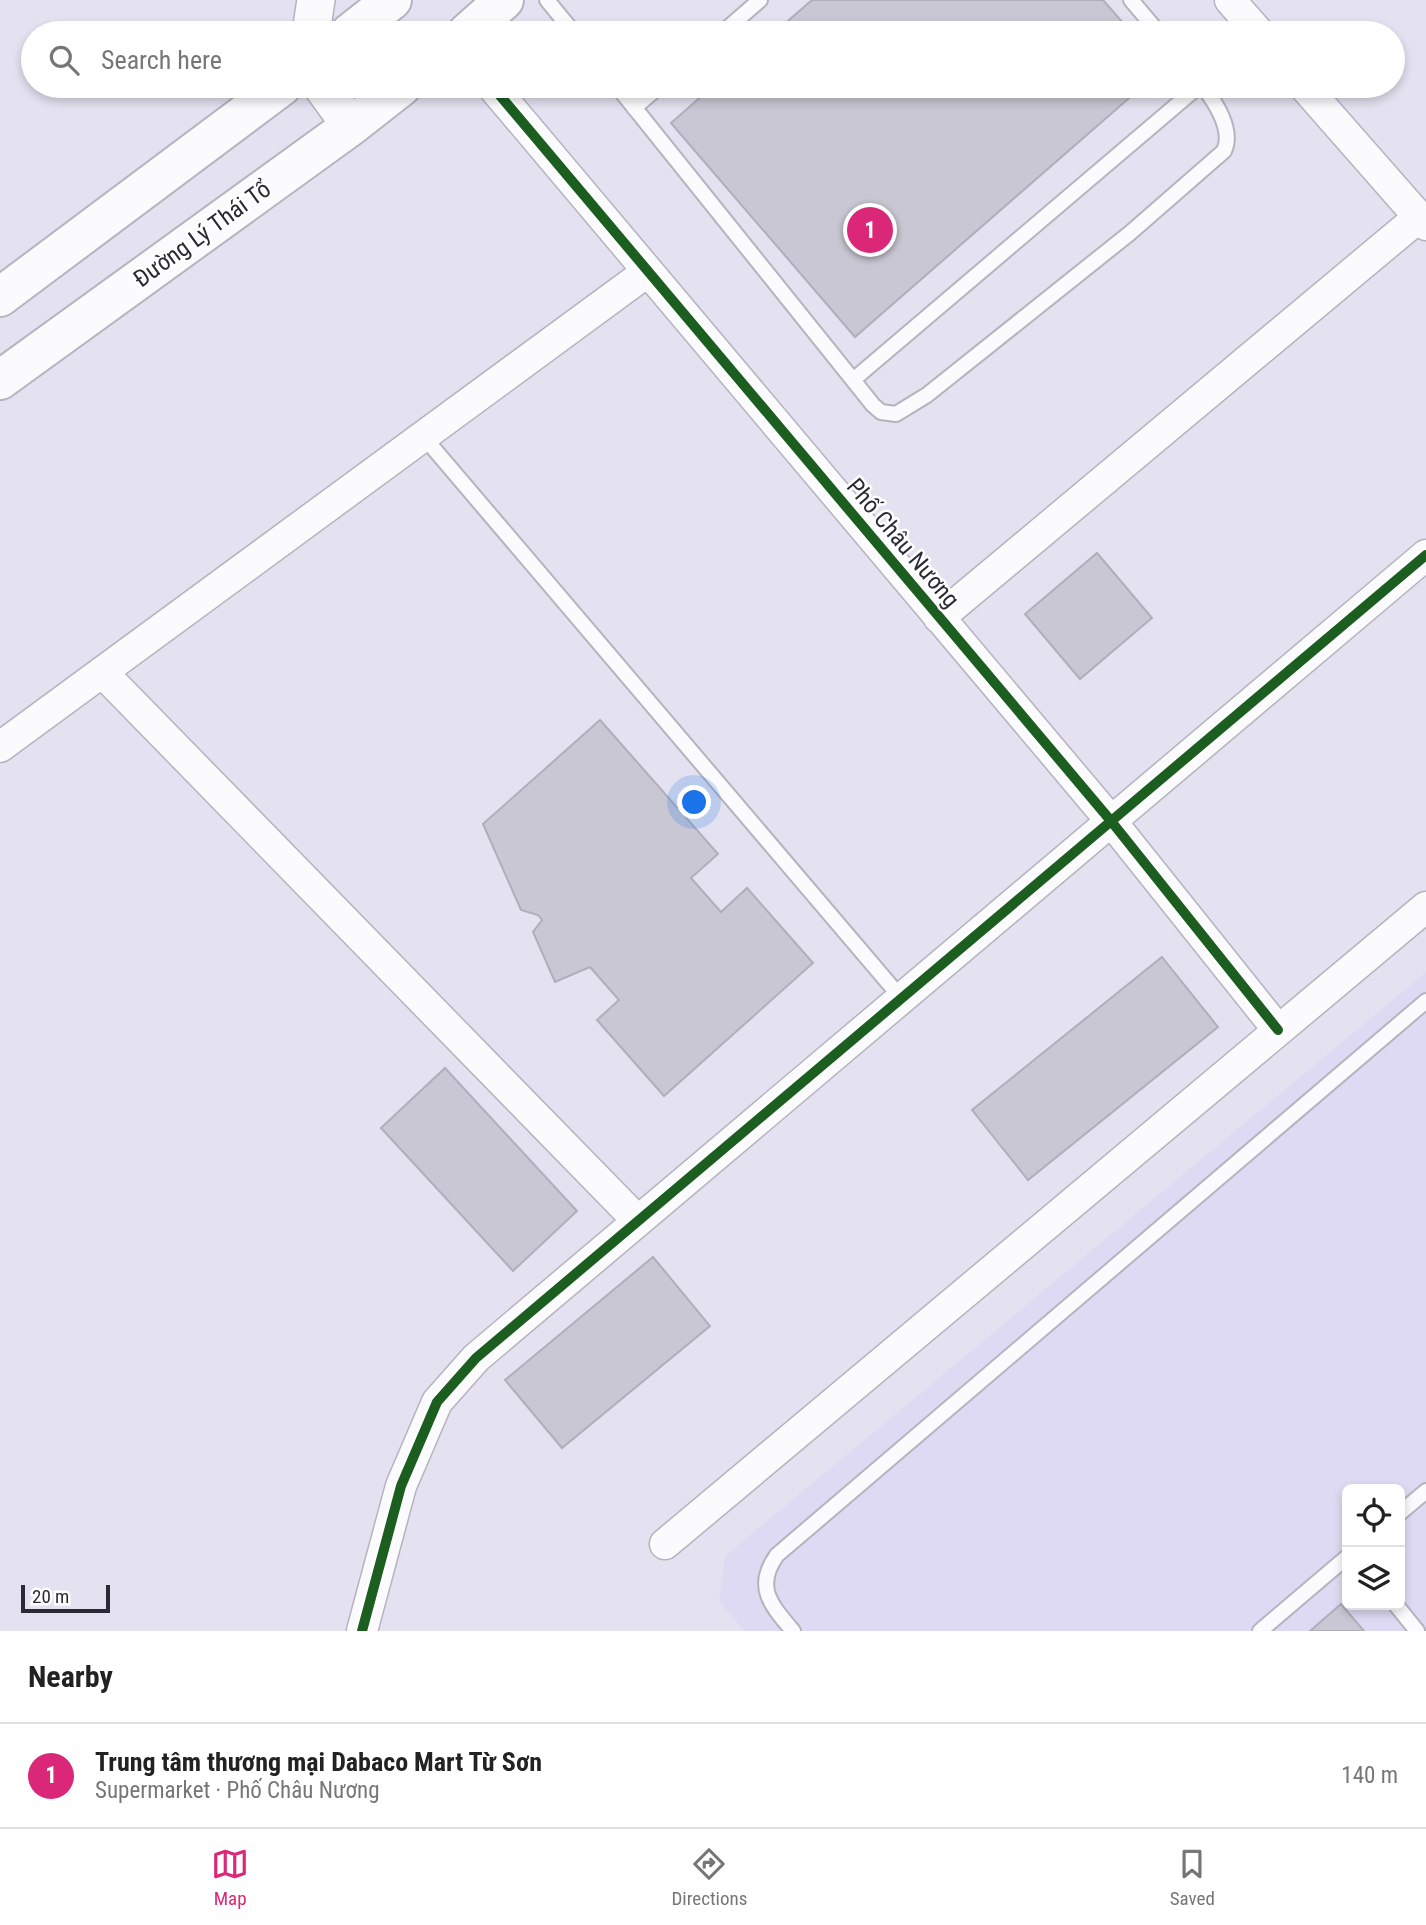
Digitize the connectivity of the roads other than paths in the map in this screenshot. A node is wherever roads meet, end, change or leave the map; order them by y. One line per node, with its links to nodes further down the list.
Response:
1 (316, 0): 8 (street)
2 (392, 0): 9 (main road)
3 (504, 0): 10 (main road)
4 (547, 0): 11 (lane)
5 (761, 0): 12 (lane)
6 (1130, 0): 13 (lane)
7 (1230, 0): 14 (street)
8 (313, 21)
9 (365, 21)
10 (480, 21)
11 (564, 21)
12 (736, 21)
13 (1148, 21)
14 (1248, 21)
15 (266, 98): 28 (main road)
16 (331, 98): 25 (street)
17 (387, 98): 25 (main road, Đường Lý Thái Tổ)
18 (502, 98): 27 (street, Phố Châu Nương)
19 (626, 98): 24 (lane)
20 (646, 98): 24 (lane)
21 (1187, 98): 30 (lane)
22 (1210, 98): 30 (lane)
23 (1314, 98): 26 (street)
24 (634, 108): 30 (lane)
25 (351, 126): 29 (main road, Đường Lý Thái Tổ)
26 (1422, 221): 33 (street)
27 (646, 272): 31 (street); 33 (street, Phố Châu Nương)
28 (0, 297)
29 (0, 380)
30 (853, 380)
31 (424, 436): 34 (street); 38 (lane)
32 (1426, 555): 36 (street)
33 (939, 618): 36 (street, Phố Châu Nương)
34 (102, 672): 35 (street); 41 (street)
35 (0, 747)
36 (1111, 821): 38 (street); 40 (street, Phố Châu Nương)
37 (1426, 907): 40 (street)
38 (902, 999): 41 (street)
39 (1426, 1001): 48 (lane)
40 (1279, 1030): 44 (street)
41 (638, 1221): 47 (street)
42 (1426, 1490): 43 (lane)
43 (1405, 1509)
44 (666, 1544)
45 (1342, 1561): 49 (lane)
46 (1400, 1610): 50 (lane)
47 (362, 1631)
48 (793, 1631)
49 (1261, 1631)
50 (1417, 1631)

